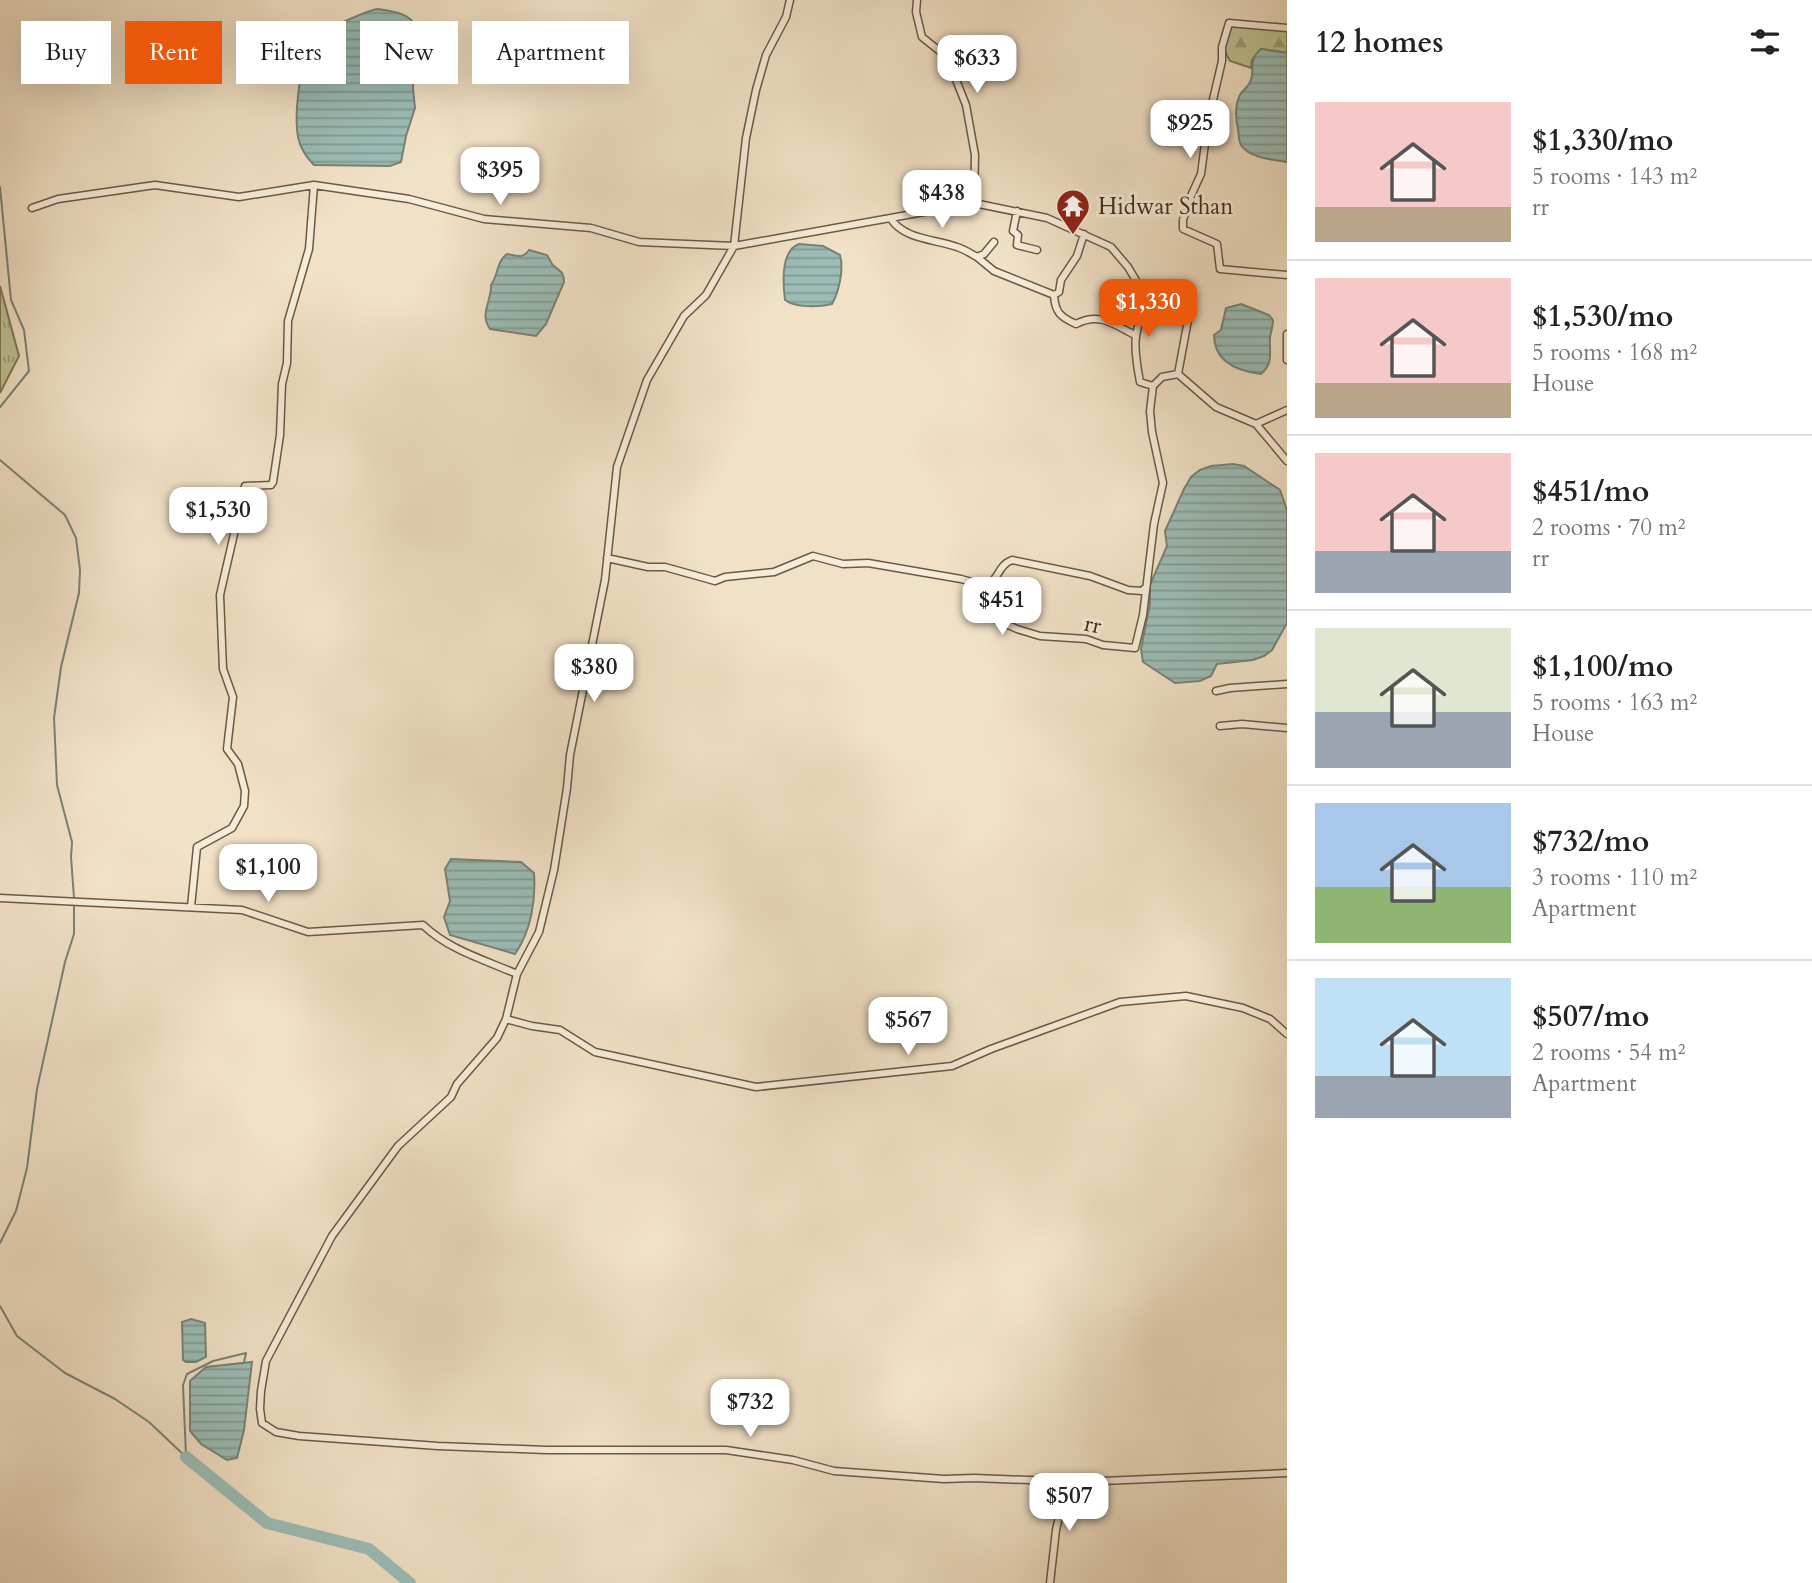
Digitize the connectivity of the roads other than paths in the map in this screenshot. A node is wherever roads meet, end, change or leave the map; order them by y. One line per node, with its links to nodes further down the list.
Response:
1 (790, 0): 11 (street)
2 (916, 0): 5 (street)
3 (1287, 28): 14 (street)
4 (314, 185): 6 (street); 11 (street); 33 (street)
5 (974, 203): 7 (street); 8 (street)
6 (32, 208)
7 (1017, 211): 9 (street); 12 (street)
8 (891, 219): 11 (street); 13 (street)
9 (1084, 234): 15 (street); 16 (street)
10 (994, 242): 13 (street)
11 (734, 246): 25 (street)
12 (1037, 250)
13 (977, 257): 15 (street)
14 (1287, 275)
15 (1054, 295): 18 (street)
16 (1147, 299): 18 (street); 20 (street)
17 (1287, 334): 19 (street)
18 (1135, 335): 21 (street)
19 (1287, 360)
20 (1178, 374): 21 (street); 23 (street)
21 (1153, 386): 27 (street, rr)
22 (1287, 410): 23 (street)
23 (1256, 424): 24 (street)
24 (1287, 461)
25 (607, 558): 26 (street); 34 (street)
26 (980, 588): 27 (street); 27 (street, rr)
27 (1145, 588)
28 (1287, 684): 29 (street)
29 (1216, 691)
30 (1220, 726): 31 (street)
31 (1287, 728)
32 (0, 898): 33 (street)
33 (191, 908): 34 (street)
34 (517, 974): 35 (street)
35 (506, 1018): 36 (street); 38 (street)
36 (1287, 1034)
37 (1287, 1473): 38 (street)
38 (1067, 1481): 39 (street)
39 (1050, 1583)

